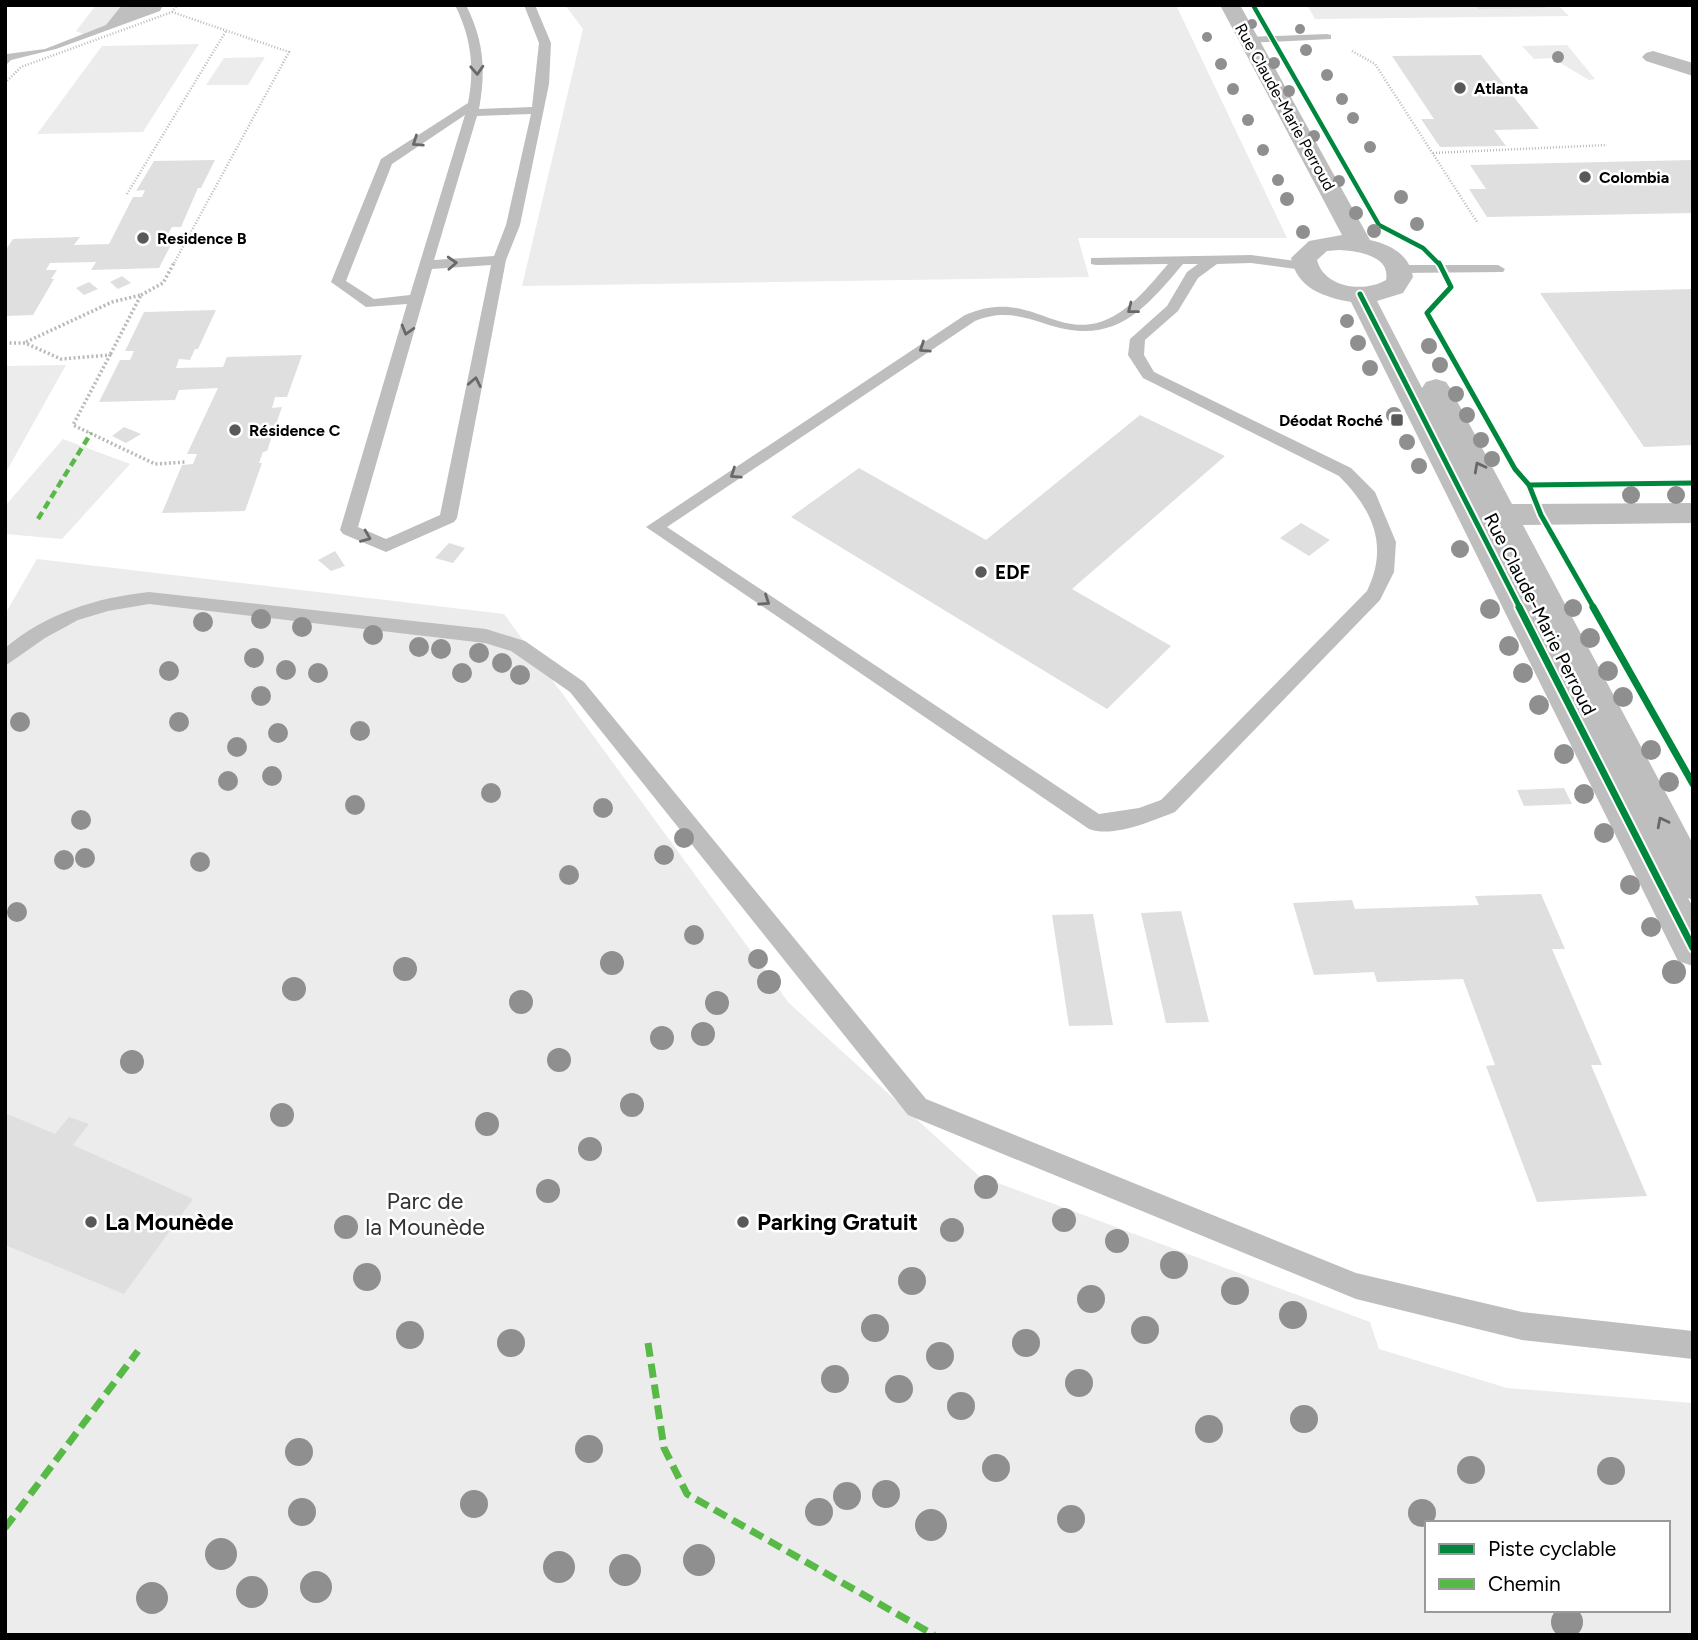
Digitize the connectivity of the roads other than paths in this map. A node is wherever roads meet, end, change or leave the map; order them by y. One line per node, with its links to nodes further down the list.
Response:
1 (460, 5): 9 (lane, one-way to 9)
2 (529, 5): 10 (lane)
3 (1209, 5): 11 (street, Rue Claude-Marie Perroud)
4 (1230, 5): 6 (street, Rue Claude-Marie Perroud)
5 (1326, 37): 6 (lane)
6 (1248, 40): 12 (street, Rue Claude-Marie Perroud)
7 (1653, 57): 8 (street)
8 (1693, 70)
9 (473, 109): 10 (lane); 17 (lane); 21 (lane, one-way to 21)
10 (537, 110): 13 (lane)
11 (1265, 116)
12 (1360, 245): 18 (street); 20 (street)
13 (499, 260): 17 (lane, one-way to 13); 21 (lane, one-way to 13)
14 (1179, 260): 15 (lane); 15 (lane, one-way to 15); 16 (lane)
15 (1213, 260): 18 (lane)
16 (1096, 261)
17 (426, 265): 21 (lane)
18 (1303, 266): 20 (street)
19 (1498, 269): 20 (lane)
20 (1381, 285): 23 (street, Rue Claude-Marie Perroud, one-way to 20); 26 (street, Rue Claude-Marie Perroud)
21 (416, 299)
22 (1693, 513): 23 (street)
23 (1504, 515): 25 (street, Rue Claude-Marie Perroud, one-way to 23)
24 (5, 659): 27 (lane)
25 (1693, 883)
26 (1693, 948)
27 (1693, 1345)

